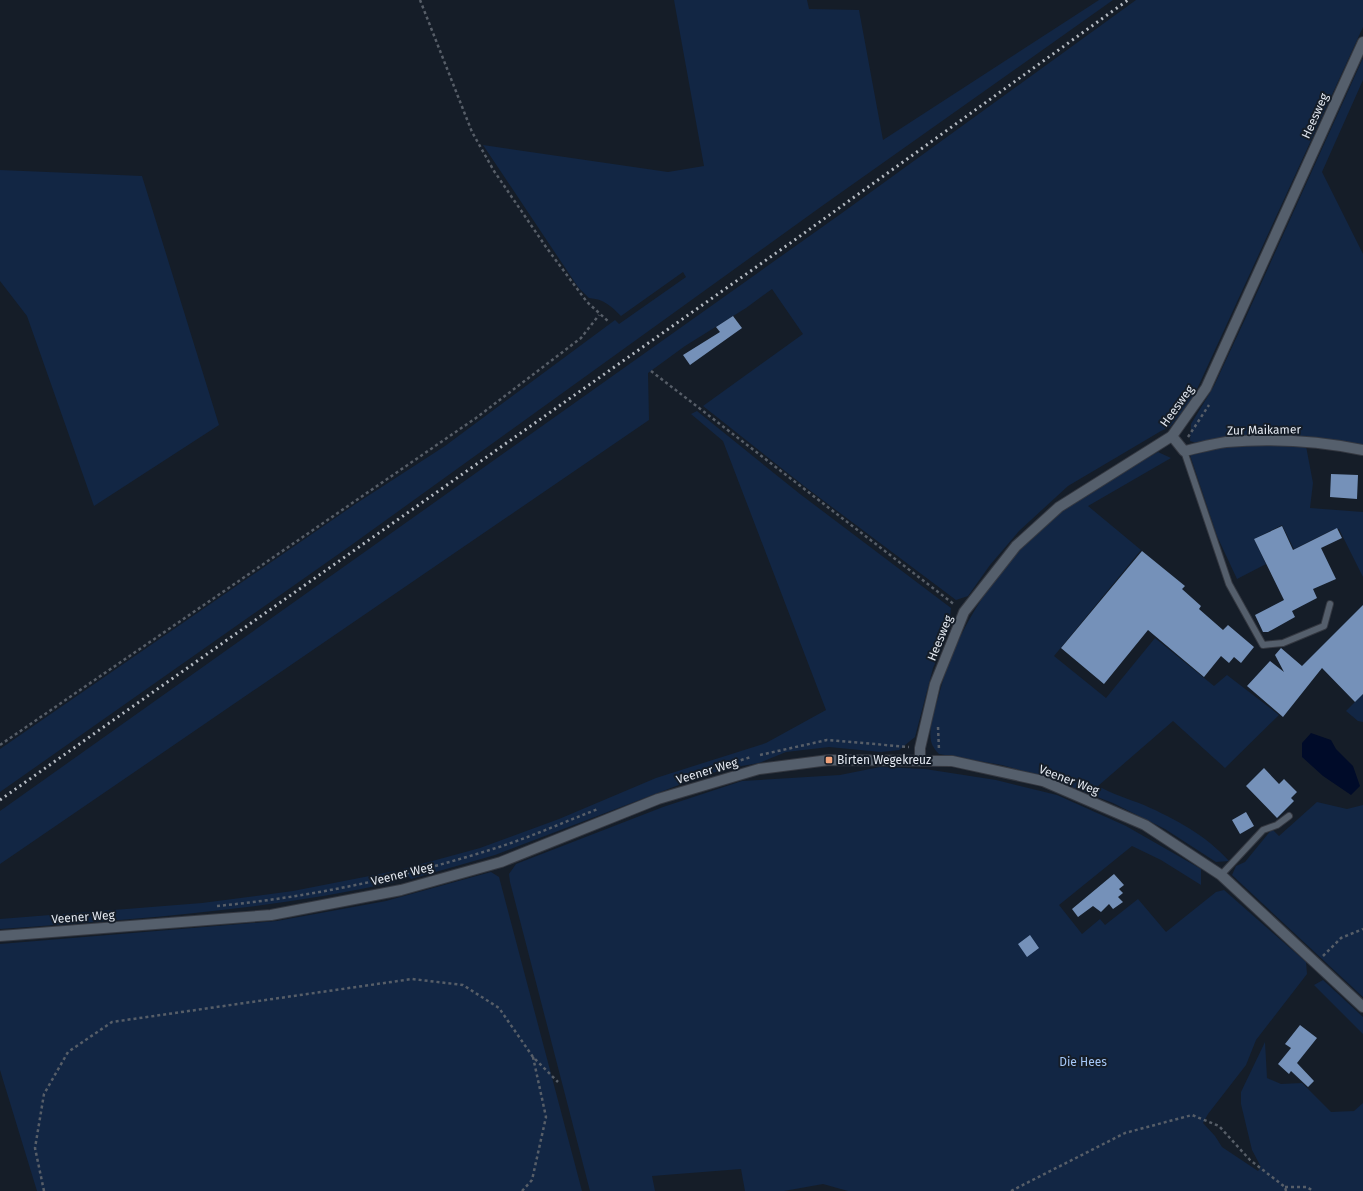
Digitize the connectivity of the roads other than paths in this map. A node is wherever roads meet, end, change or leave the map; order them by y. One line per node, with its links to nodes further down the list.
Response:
1 (1363, 42): 2 (main road, Heesweg)
2 (1172, 436): 4 (main road); 6 (main road, Heesweg)
3 (1363, 450): 4 (main road, Zur Maikamer)
4 (1184, 451): 5 (lane)
5 (1330, 604)
6 (920, 761): 8 (main road, Veener Weg); 9 (main road, Veener Weg)
7 (1289, 816): 8 (lane)
8 (1221, 875): 10 (main road, Veener Weg)
9 (0, 936)
10 (1363, 1007)

